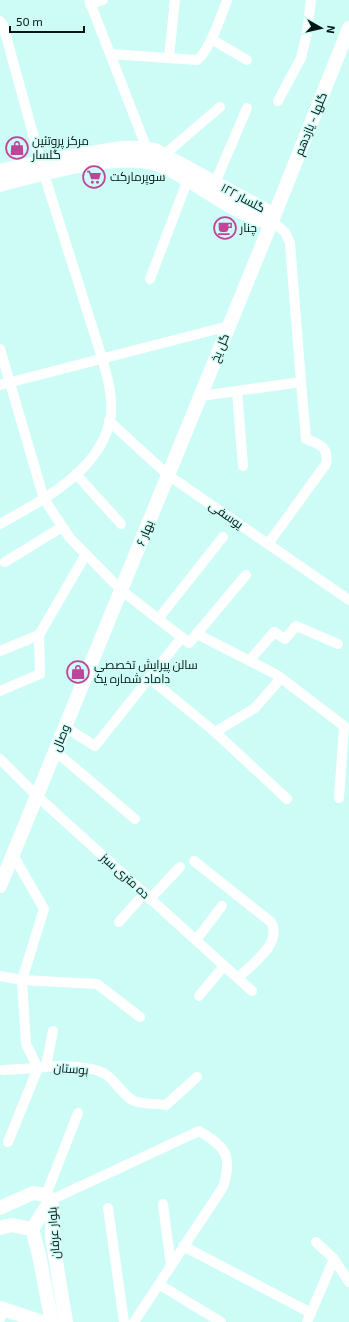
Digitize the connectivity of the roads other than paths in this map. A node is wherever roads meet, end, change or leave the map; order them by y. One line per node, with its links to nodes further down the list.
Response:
1 (103, 0): 5 (street)
2 (175, 0): 10 (street)
3 (227, 0): 8 (street)
4 (311, 0): 12 (street)
5 (89, 2): 9 (street)
6 (0, 21): 17 (street)
7 (349, 28): 22 (main road, گلها - یازدهم)
8 (211, 39): 10 (street); 11 (street)
9 (110, 54): 10 (street); 15 (street)
10 (169, 57)
11 (247, 60)
12 (278, 101)
13 (220, 107): 16 (street)
14 (247, 108): 20 (street)
15 (147, 149): 16 (main road, گلسار ۱۲۲); 17 (main road, گلسار ۱۲۲)
16 (164, 155): 19 (main road, گلسار ۱۲۲)
17 (43, 167): 18 (main road, گلسار ۱۲۲); 19 (main road, گلسار ۱۲۲); 21 (main road, گلسار ۱۲۲); 26 (street)
18 (0, 171)
19 (189, 175): 20 (main road, گلسار ۱۲۲); 22 (main road, گلسار ۱۲۲); 23 (street)
20 (215, 183): 22 (main road, گلسار ۱۲۲)
21 (0, 185)
22 (272, 221): 24 (main road, گل یخ); 27 (street)
23 (150, 279)
24 (229, 326): 26 (street); 30 (main road, گل یخ)
25 (0, 348): 28 (street)
26 (102, 358): 28 (street); 31 (street)
27 (301, 382): 29 (street); 40 (street)
28 (5, 383): 35 (street)
29 (237, 391): 30 (street); 32 (street)
30 (201, 396): 34 (main road, گل یخ)
31 (109, 421): 33 (street); 34 (street, یوسفی)
32 (243, 466)
33 (76, 474): 35 (street); 37 (street)
34 (168, 475): 40 (street, یوسفی); 44 (main road, بهار ۶)
35 (44, 499): 36 (street); 38 (street)
36 (0, 524)
37 (121, 524)
38 (62, 527): 41 (street); 42 (street)
39 (223, 537): 46 (street)
40 (268, 544): 45 (street, یوسفی)
41 (86, 554): 44 (street); 48 (street)
42 (5, 562)
43 (246, 575): 47 (street)
44 (121, 590): 46 (street); 56 (main road, وصال)
45 (349, 600)
46 (158, 619): 49 (street)
47 (197, 634): 49 (street); 52 (street)
48 (39, 635): 51 (street); 55 (street)
49 (185, 640): 53 (street)
50 (338, 644): 52 (street)
51 (0, 651)
52 (250, 660): 54 (street)
53 (149, 678): 56 (street); 57 (street)
54 (281, 678): 57 (street); 61 (street)
55 (0, 691)
56 (65, 727): 58 (main road, وصال)
57 (215, 732): 62 (street)
58 (55, 751): 60 (main road, وصال); 63 (street)
59 (0, 759): 60 (street, ده متری سبز)
60 (37, 796): 64 (main road, وصال); 68 (street, ده متری سبز)
61 (339, 798)
62 (287, 799)
63 (135, 819)
64 (13, 855): 67 (main road, وصال); 75 (street)
65 (194, 861): 74 (street)
66 (180, 867): 68 (street)
67 (0, 886)
68 (147, 896): 70 (street); 71 (street, ده متری سبز)
69 (222, 906): 71 (street)
70 (119, 922)
71 (196, 940): 72 (street, ده متری سبز)
72 (224, 966): 74 (street, ده متری سبز); 77 (street)
73 (0, 976): 75 (street)
74 (238, 978): 76 (street, ده متری سبز)
75 (22, 980): 78 (street); 80 (street, بوستان)
76 (252, 991)
77 (199, 996)
78 (140, 1017)
79 (53, 1031): 80 (street)
80 (42, 1067): 81 (street); 82 (street, بوستان); 84 (street)
81 (3, 1070)
82 (197, 1077)
83 (78, 1113): 85 (street)
84 (8, 1142)
85 (49, 1198): 87 (main road, بلوار عرفان); 90 (main road); 92 (street); 101 (main road, بلوار عرفان)
86 (163, 1204): 94 (street)
87 (0, 1208)
88 (108, 1208): 102 (street)
89 (0, 1228): 90 (main road, بلوار عرفان)
90 (32, 1230): 100 (main road, بلوار عرفان)
91 (316, 1242): 93 (street)
92 (183, 1246): 94 (street); 98 (street)
93 (334, 1259): 95 (street); 98 (street)
94 (171, 1266): 96 (street)
95 (349, 1282)
96 (160, 1285): 103 (street); 104 (street)
97 (1, 1312): 99 (main road)
98 (309, 1318)
99 (42, 1322)
100 (52, 1322)
101 (66, 1322)
102 (124, 1322)
103 (134, 1322)
104 (221, 1322)

